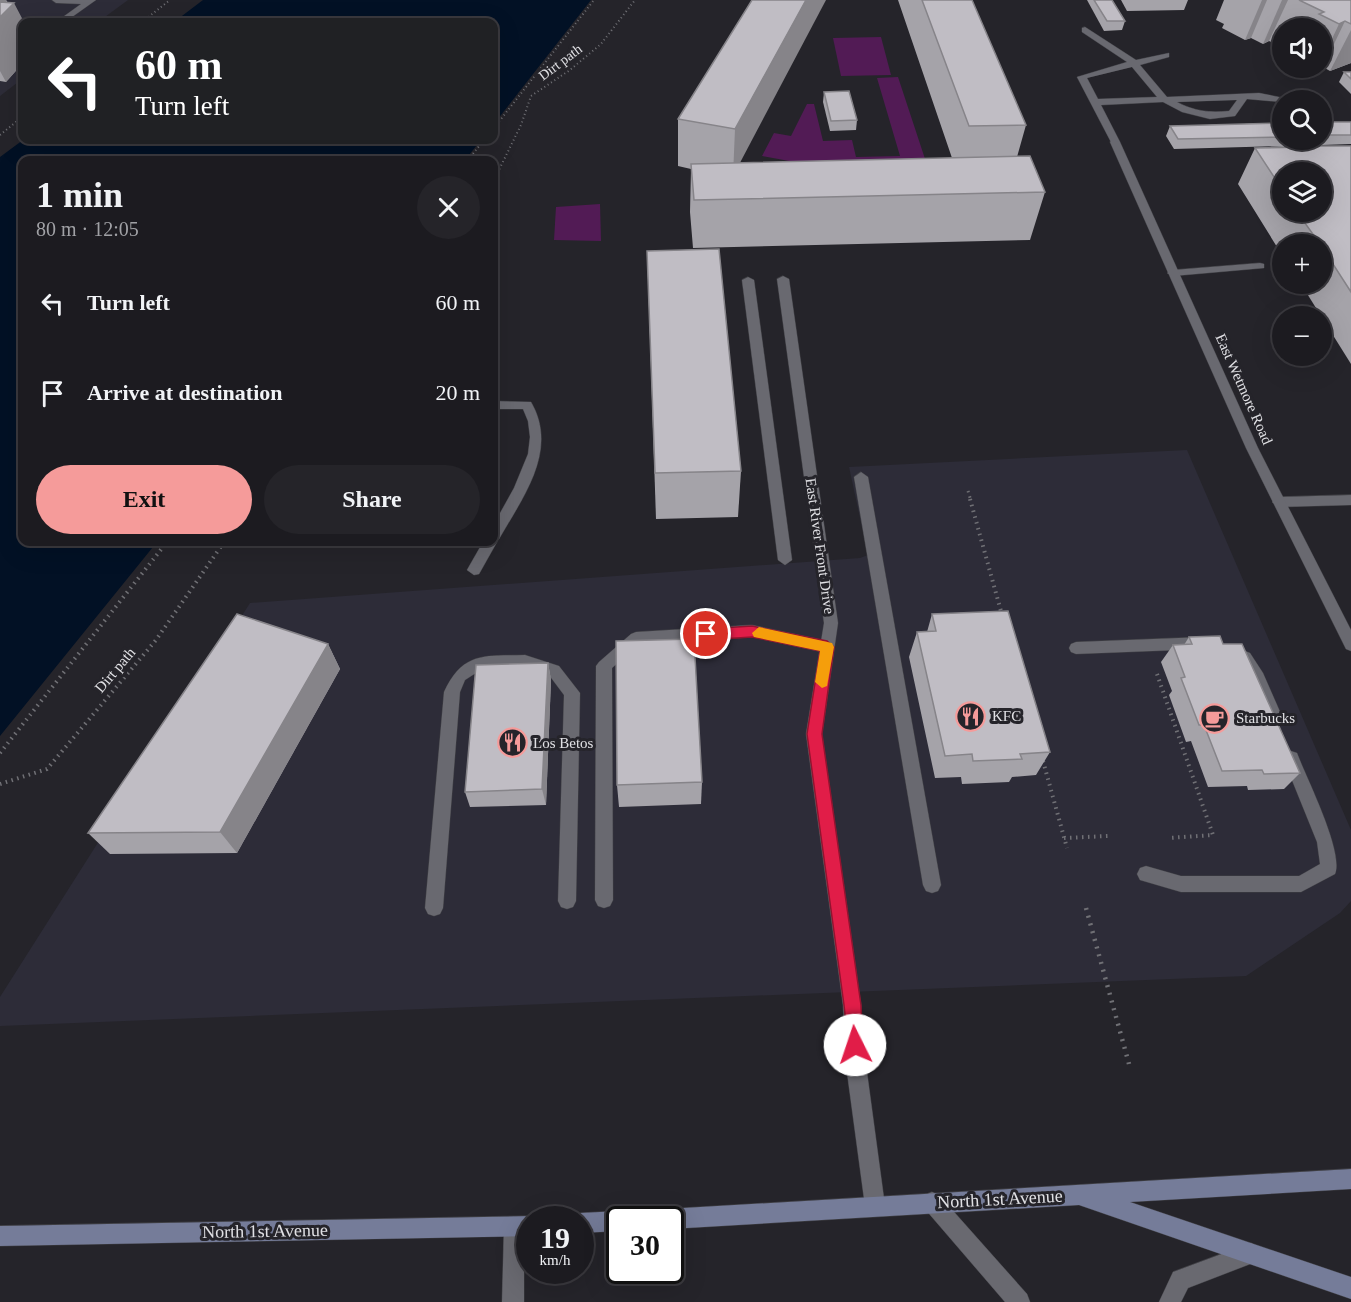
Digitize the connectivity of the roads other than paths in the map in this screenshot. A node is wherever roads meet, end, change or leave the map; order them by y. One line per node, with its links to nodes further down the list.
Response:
1 (56, 0): 2 (street)
2 (90, 1): 3 (street)
3 (66, 18)
4 (1085, 30): 6 (street)
5 (1166, 55): 6 (street)
6 (1133, 62): 9 (street); 10 (street, East Wetmore Road)
7 (1244, 96): 8 (street); 9 (street); 9 (street)
8 (1272, 98)
9 (1164, 99): 10 (street)
10 (1093, 102): 12 (street, East Wetmore Road)
11 (1260, 266): 12 (street)
12 (1173, 273): 18 (street, East Wetmore Road)
13 (783, 279): 24 (street, East River Front Drive)
14 (748, 280): 21 (street)
15 (498, 405): 19 (street)
16 (861, 477): 27 (street)
17 (1351, 500): 18 (street)
18 (1279, 502): 23 (street, East Wetmore Road)
19 (498, 528)
20 (488, 546): 22 (street)
21 (785, 560)
22 (474, 570)
23 (1351, 645)
24 (827, 647): 28 (street); 34 (street, East River Front Drive)
25 (1076, 648): 26 (street)
26 (1146, 874)
27 (932, 885)
28 (604, 900)
29 (567, 901): 30 (street)
30 (434, 908)
31 (1351, 1179): 32 (main road, North 1st Avenue)
32 (1076, 1194): 33 (main road, North 1st Avenue); 38 (main road)
33 (932, 1202): 34 (main road, North 1st Avenue); 42 (street)
34 (875, 1206): 35 (main road, North 1st Avenue)
35 (684, 1218)
36 (516, 1227): 37 (main road, North 1st Avenue)
37 (0, 1236)
38 (1251, 1254): 40 (main road); 43 (street)
39 (516, 1277): 41 (street)
40 (1351, 1288)
41 (513, 1302)
42 (1019, 1302)
43 (1170, 1302)

